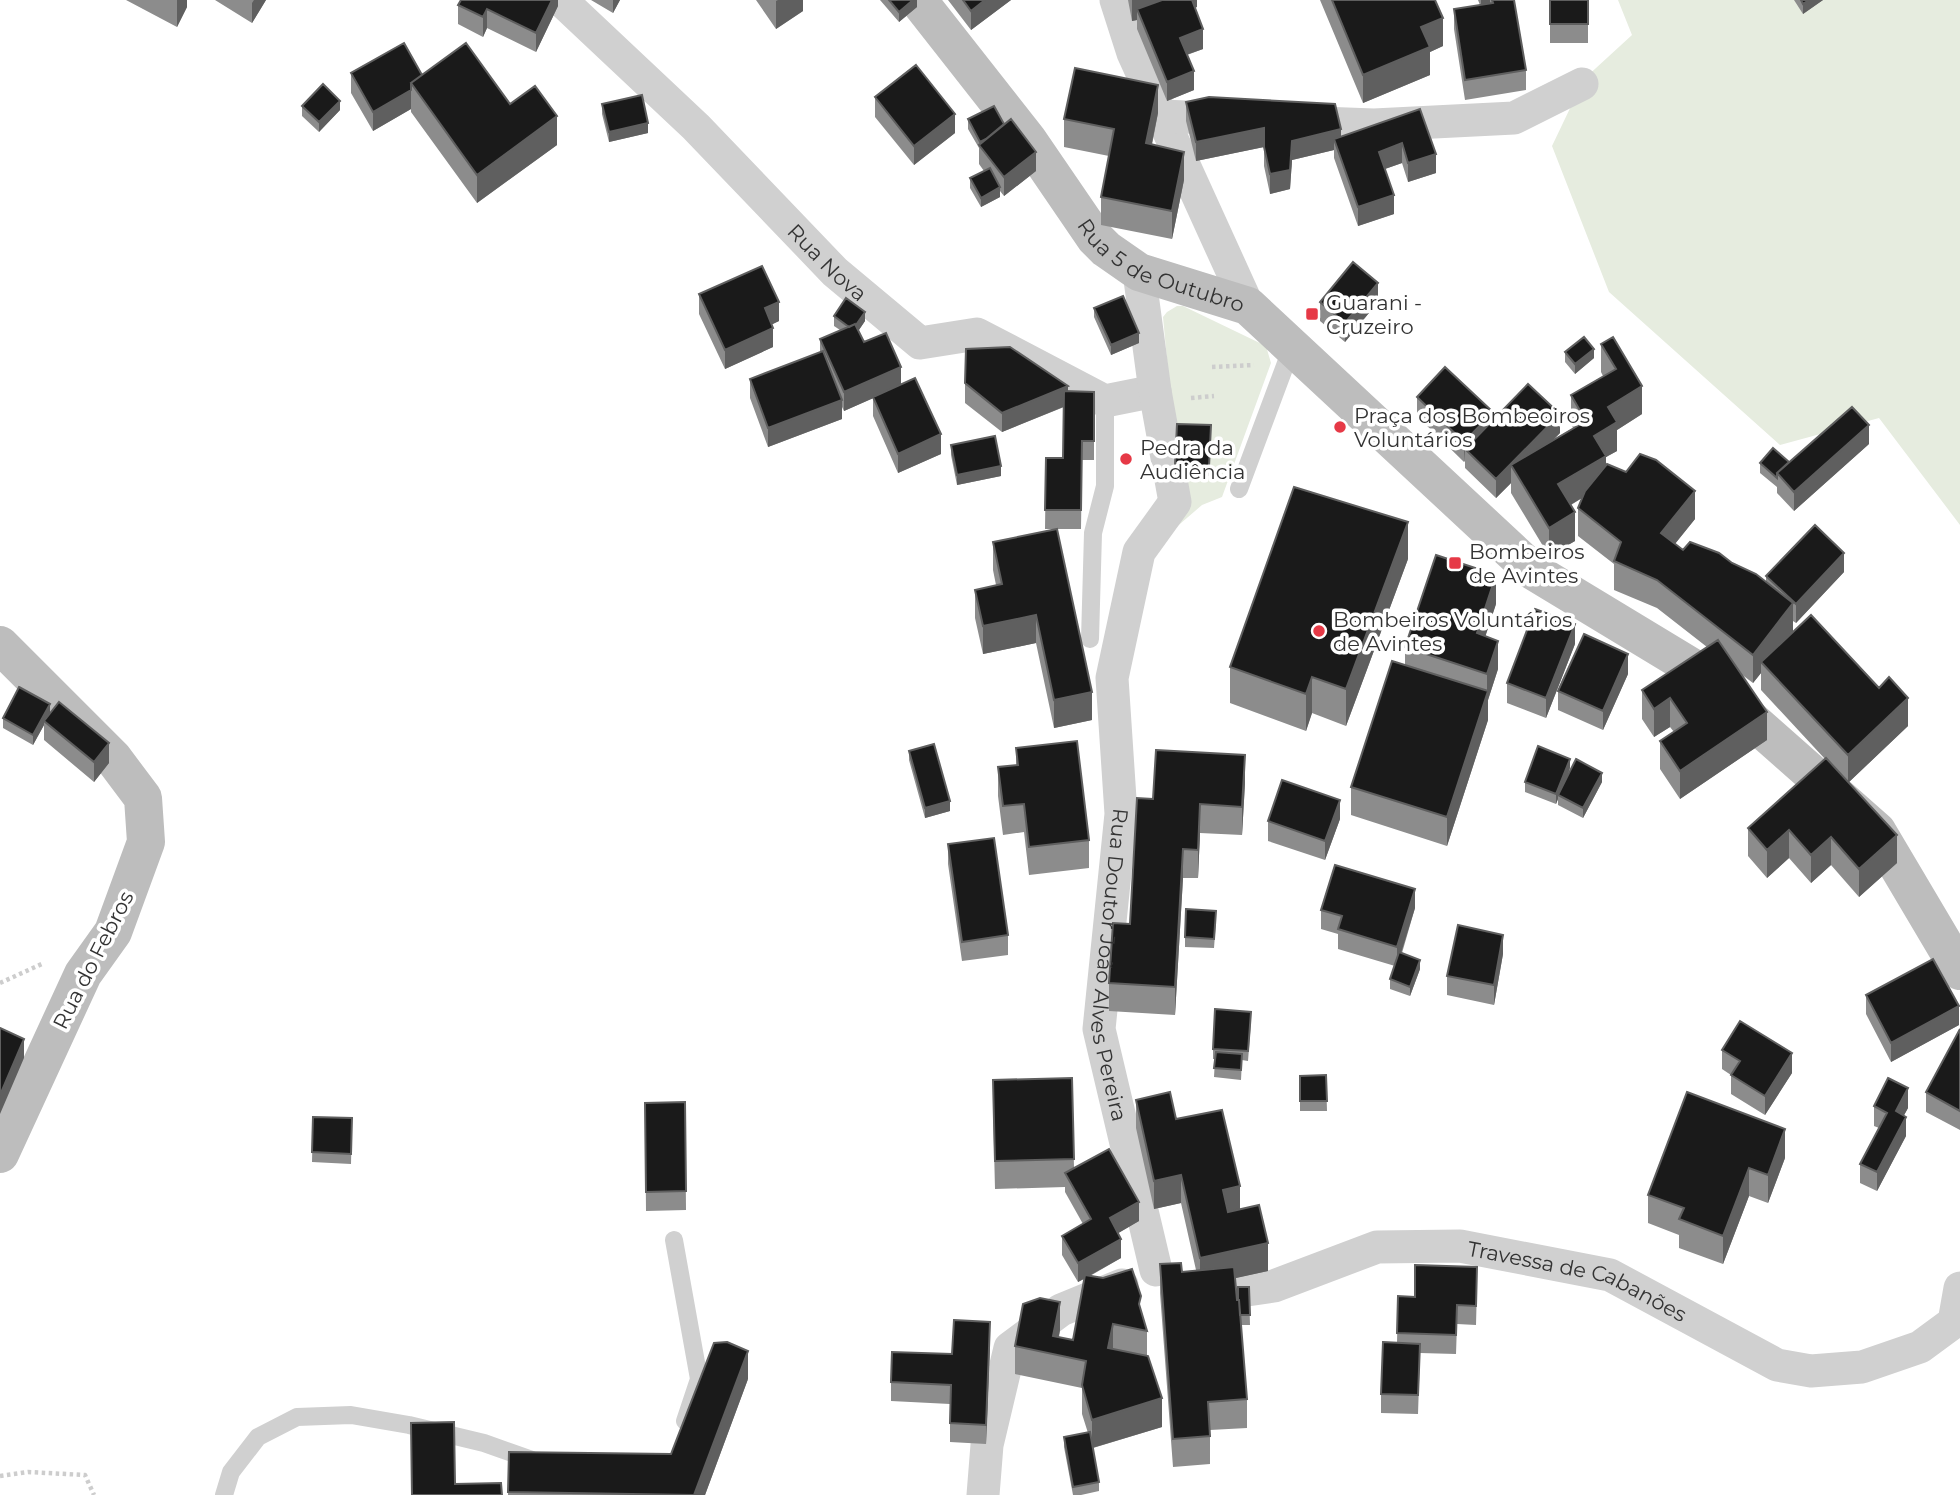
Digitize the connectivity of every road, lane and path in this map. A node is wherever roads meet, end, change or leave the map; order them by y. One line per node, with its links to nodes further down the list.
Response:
1 (561, 0): 12 (street, Rua Nova)
2 (918, 0): 6 (street, Rua 5 de Outubro)
3 (1116, 0): 5 (street)
4 (1582, 84): 5 (street)
5 (1162, 116): 7 (street)
6 (1139, 272): 7 (street, Rua 5 de Outubro); 11 (street, Rua Doutor João Alves Pereira)
7 (1248, 306): 8 (street, Rua 5 de Outubro)
8 (1292, 347): 13 (lane); 16 (street, Rua 5 de Outubro)
9 (1255, 365): 10 (path)
10 (1212, 367)
11 (1155, 391): 12 (street); 19 (street, Rua Doutor João Alves Pereira)
12 (1105, 401): 14 (lane)
13 (1239, 489)
14 (1090, 639)
15 (0, 645): 17 (street, Rua do Febros)
16 (1960, 971)
17 (0, 1154)
18 (674, 1240): 21 (lane)
19 (1156, 1270): 20 (street, Travessa de Cabanões); 26 (street)
20 (1960, 1288)
21 (680, 1437)
22 (550, 1467): 25 (lane)
23 (0, 1476): 24 (path)
24 (94, 1495)
25 (224, 1495)
26 (983, 1495)

